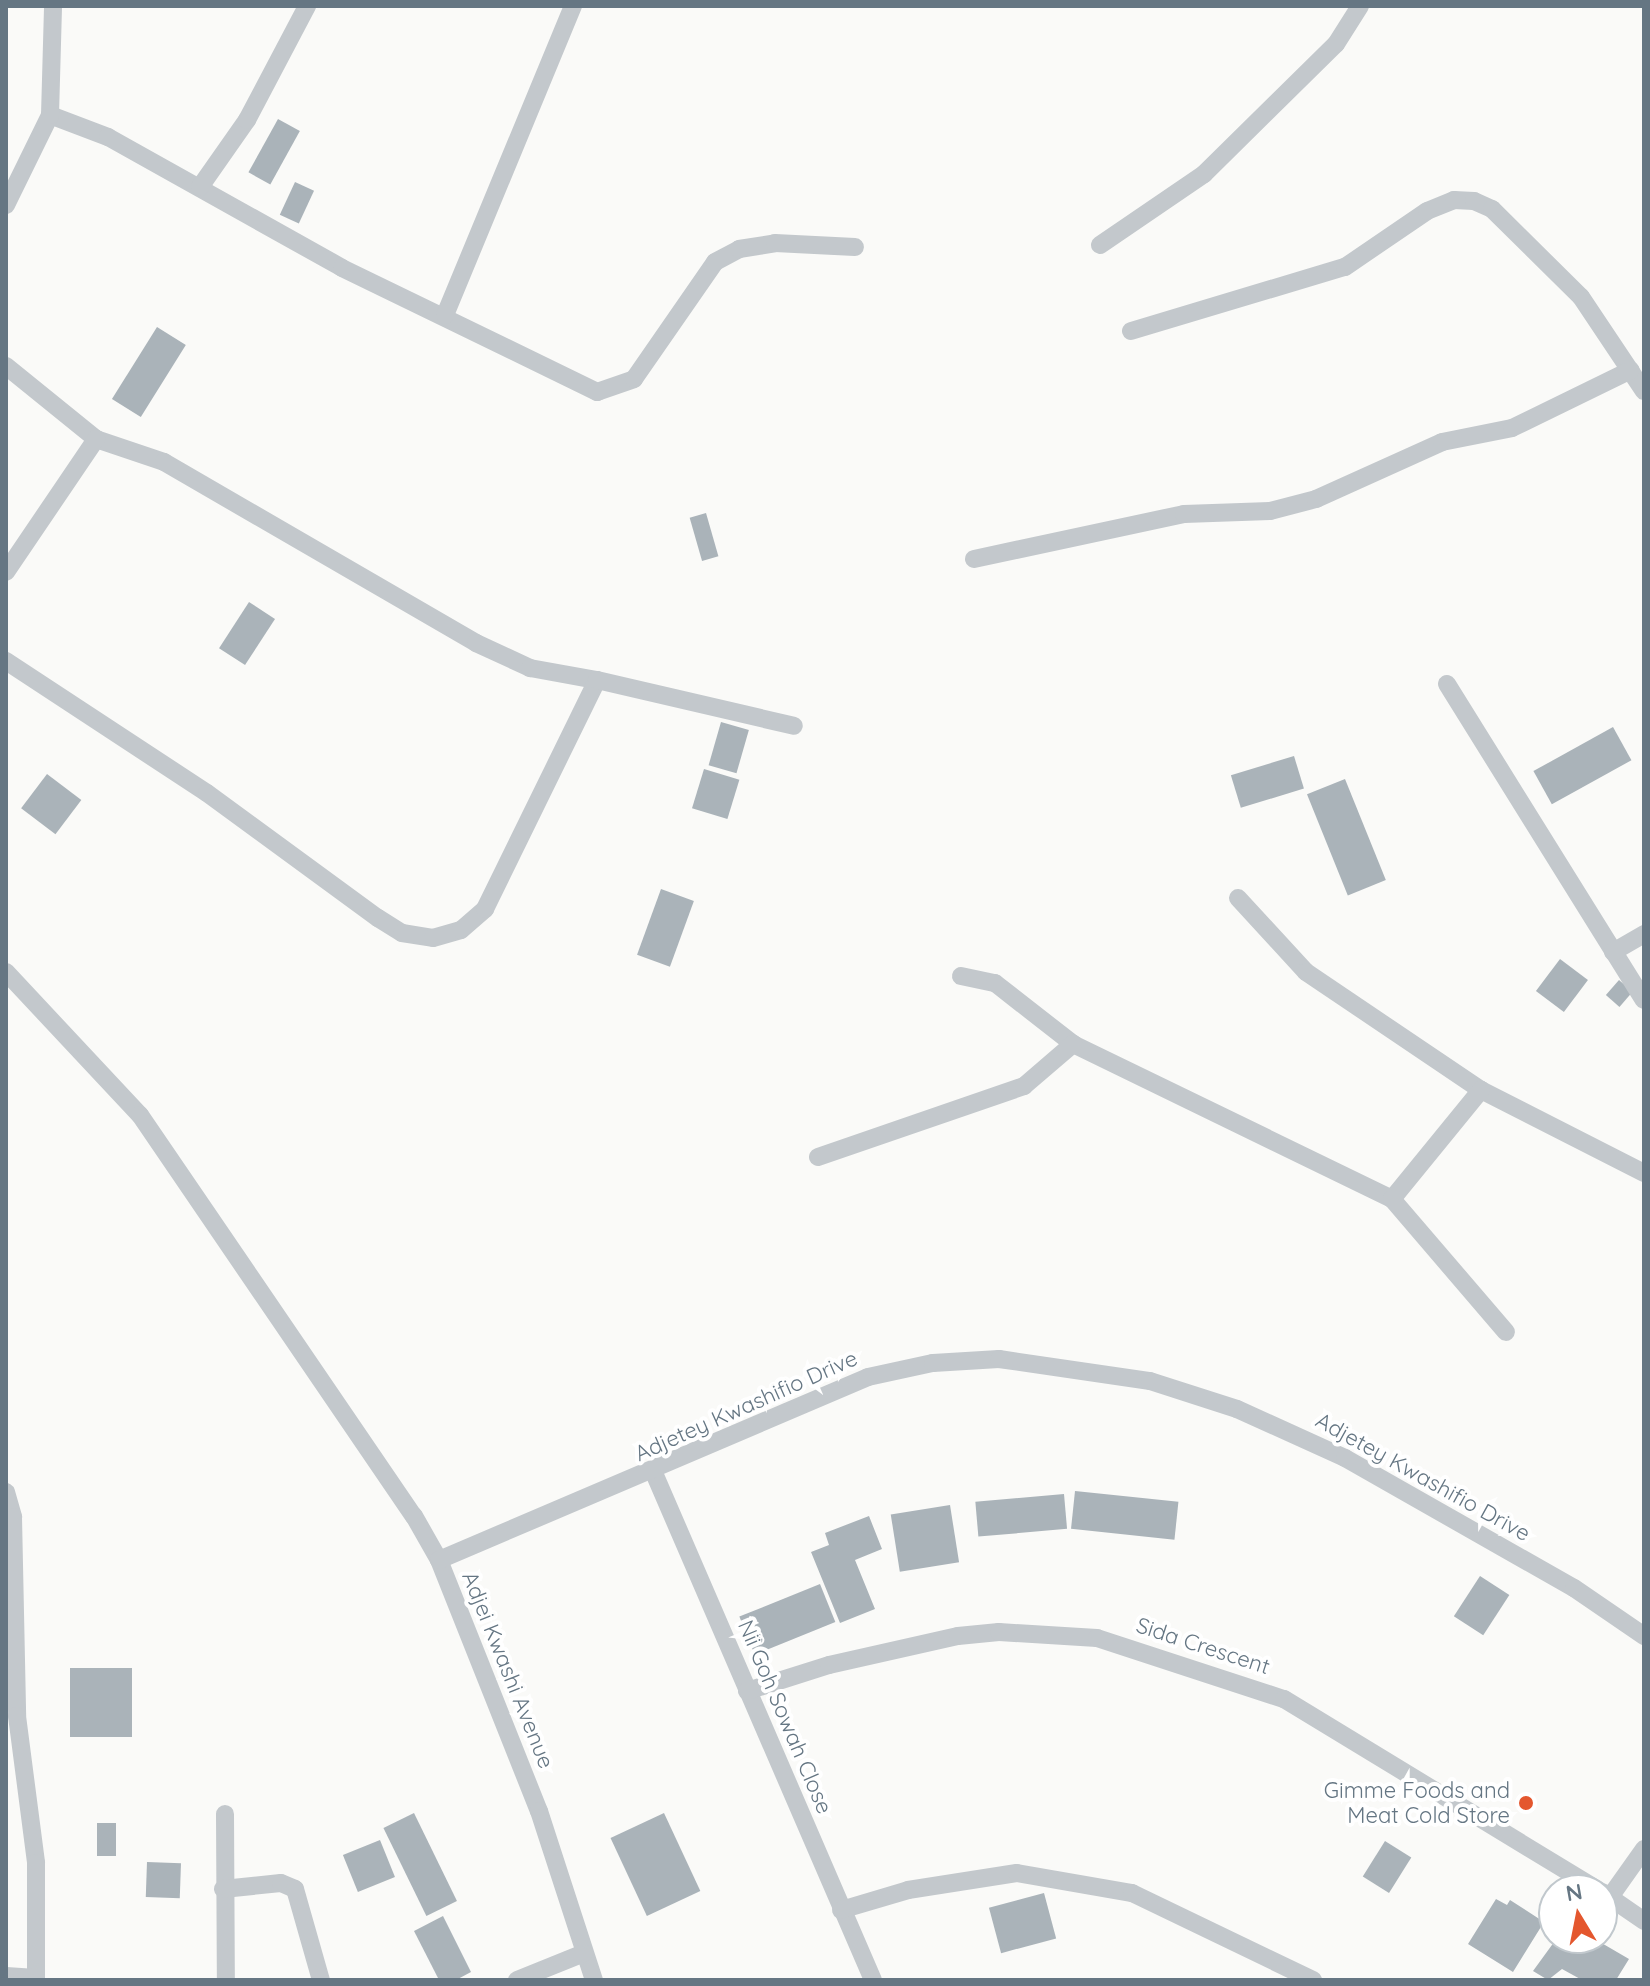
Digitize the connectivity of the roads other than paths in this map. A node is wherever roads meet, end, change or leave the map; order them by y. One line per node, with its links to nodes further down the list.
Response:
1 (53, 6): 5 (street)
2 (307, 6): 6 (street)
3 (573, 6): 10 (street)
4 (1360, 6): 8 (street)
5 (50, 115): 6 (street); 7 (street)
6 (200, 187): 10 (street)
7 (6, 205)
8 (1100, 245)
9 (855, 247): 10 (street)
10 (445, 315)
11 (1131, 331): 13 (street)
12 (6, 366): 15 (street)
13 (1631, 370): 14 (street); 16 (street)
14 (1644, 391)
15 (96, 439): 17 (street); 19 (street)
16 (974, 559)
17 (6, 572)
18 (6, 661): 19 (street)
19 (597, 680): 21 (street)
20 (1447, 684): 24 (street)
21 (794, 726)
22 (1238, 898): 29 (street)
23 (1644, 934): 24 (street)
24 (1613, 952): 27 (street)
25 (6, 972): 36 (street, Adjei Kwashi Avenue)
26 (961, 976): 28 (street)
27 (1644, 1000)
28 (1073, 1044): 30 (street); 32 (street)
29 (1481, 1090): 31 (street); 32 (street)
30 (818, 1157)
31 (1644, 1173)
32 (1392, 1199): 33 (street)
33 (1506, 1332)
34 (654, 1473): 36 (street, Adjetey Kwashifio Drive); 37 (street, Adjetey Kwashifio Drive); 38 (street, Nii Goh Sowah Close)
35 (6, 1492): 39 (street)
36 (439, 1560): 48 (street, Adjei Kwashi Avenue)
37 (1644, 1636)
38 (747, 1691): 42 (street, Sida Crescent); 46 (street, Nii Goh Sowah Close)
39 (11, 1716): 50 (street)
40 (225, 1814): 44 (street)
41 (1644, 1849): 43 (street)
42 (1572, 1874)
43 (1618, 1877)
44 (223, 1889): 51 (street); 52 (street)
45 (1618, 1903): 47 (street, Sida Crescent)
46 (841, 1910): 55 (street, Nii Goh Sowah Close); 56 (street)
47 (1644, 1921)
48 (584, 1953): 53 (street); 54 (street, Adjei Kwashi Avenue)
49 (6, 1976): 50 (street)
50 (36, 1979)
51 (226, 1980)
52 (321, 1980)
53 (517, 1980)
54 (594, 1980)
55 (873, 1980)
56 (1313, 1980)

